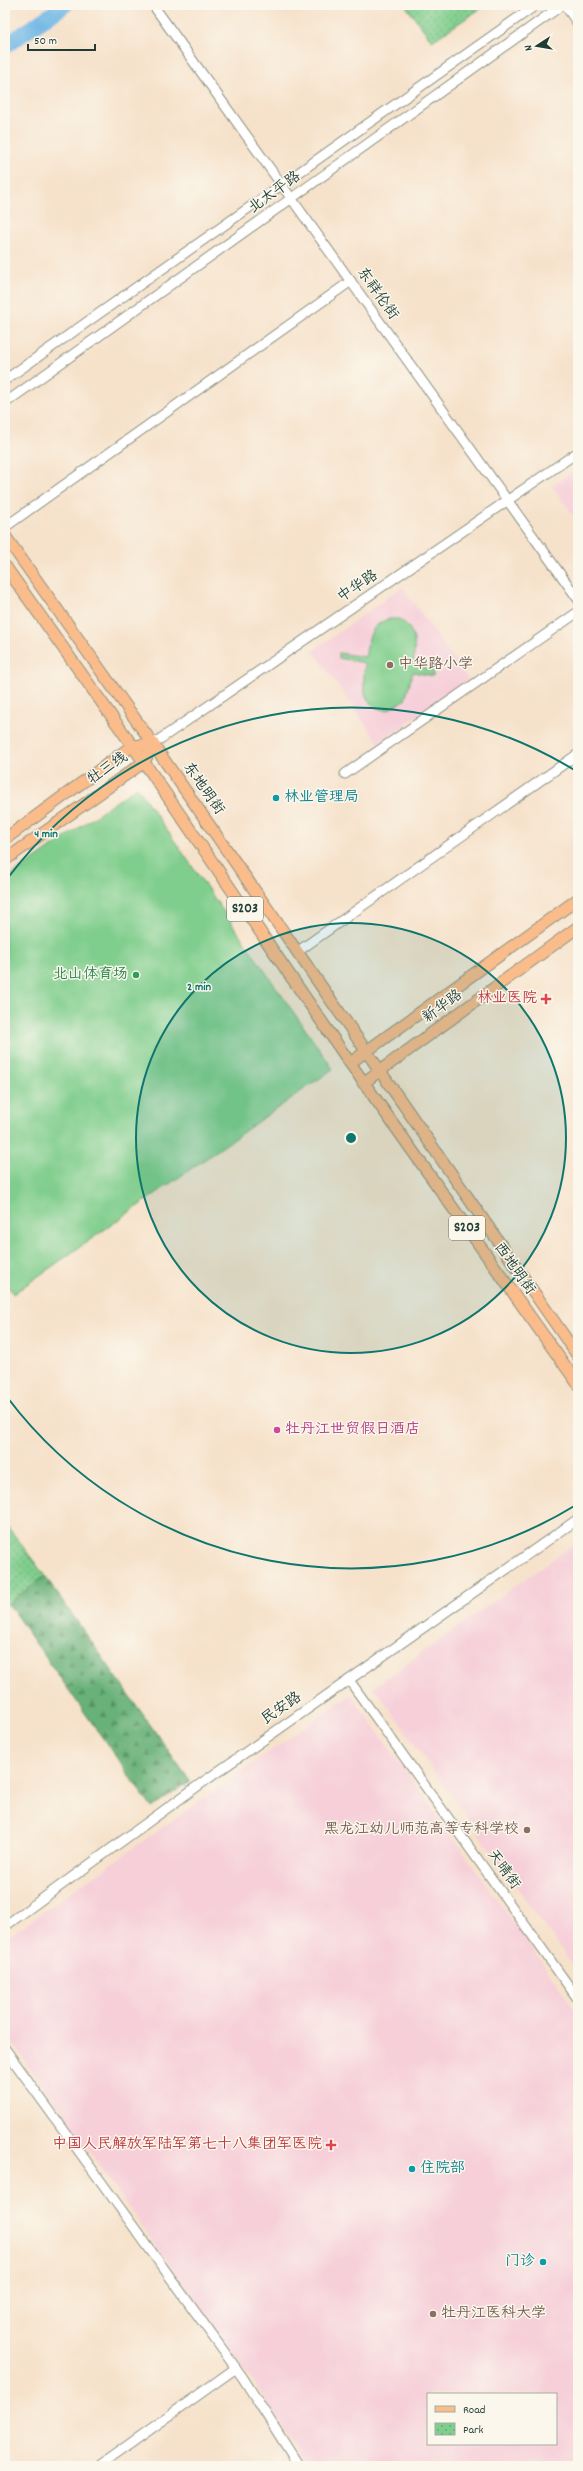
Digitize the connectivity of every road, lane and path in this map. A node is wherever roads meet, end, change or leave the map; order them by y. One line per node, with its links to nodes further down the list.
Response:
1 (153, 5): 5 (street, 东祥伦街)
2 (536, 5): 5 (street, 北太平路)
3 (563, 5): 4 (street); 6 (street, 北太平路)
4 (578, 24)
5 (282, 184): 6 (street, 东祥伦街); 8 (street, 北太平路)
6 (292, 198): 7 (street, 东祥伦街); 9 (street, 北太平路)
7 (351, 281): 11 (street, 东祥伦街); 12 (street)
8 (5, 380)
9 (5, 403)
10 (578, 452): 11 (street, 中华路)
11 (508, 502): 15 (street, 东祥伦街); 17 (street, 中华路)
12 (5, 527)
13 (5, 536): 17 (main road, 东地明街)
14 (5, 566): 18 (main road)
15 (578, 599)
16 (578, 612): 21 (street)
17 (154, 744): 18 (main road, 牡三线); 20 (main road, 牡三线); 26 (main road, 东地明街 / S203)
18 (132, 746): 20 (main road, S203); 22 (main road, 牡三线)
19 (578, 754): 26 (street)
20 (144, 762): 23 (main road, 牡三线); 29 (main road, S203)
21 (345, 774)
22 (5, 839)
23 (5, 860)
24 (578, 899): 27 (main road)
25 (578, 927): 30 (main road, 新华路)
26 (297, 952): 27 (main road, 东地明街 / S203)
27 (365, 1052): 28 (main road, 东地明街 / S203); 29 (main road)
28 (372, 1062): 30 (main road, 西地明街 / S203)
29 (350, 1063): 31 (main road, 西地明街 / S203)
30 (380, 1071): 31 (main road, 新华路); 32 (main road, 西地明街 / S203)
31 (363, 1082): 33 (main road, 西地明街 / S203)
32 (578, 1356)
33 (578, 1384)
34 (578, 1519): 35 (street, 民安路)
35 (349, 1680): 36 (street, 民安路); 37 (street, 天晴街)
36 (5, 1926)
37 (578, 1999)
38 (5, 2049): 39 (street)
39 (236, 2368): 40 (street); 41 (street)
40 (99, 2466)
41 (299, 2466)

